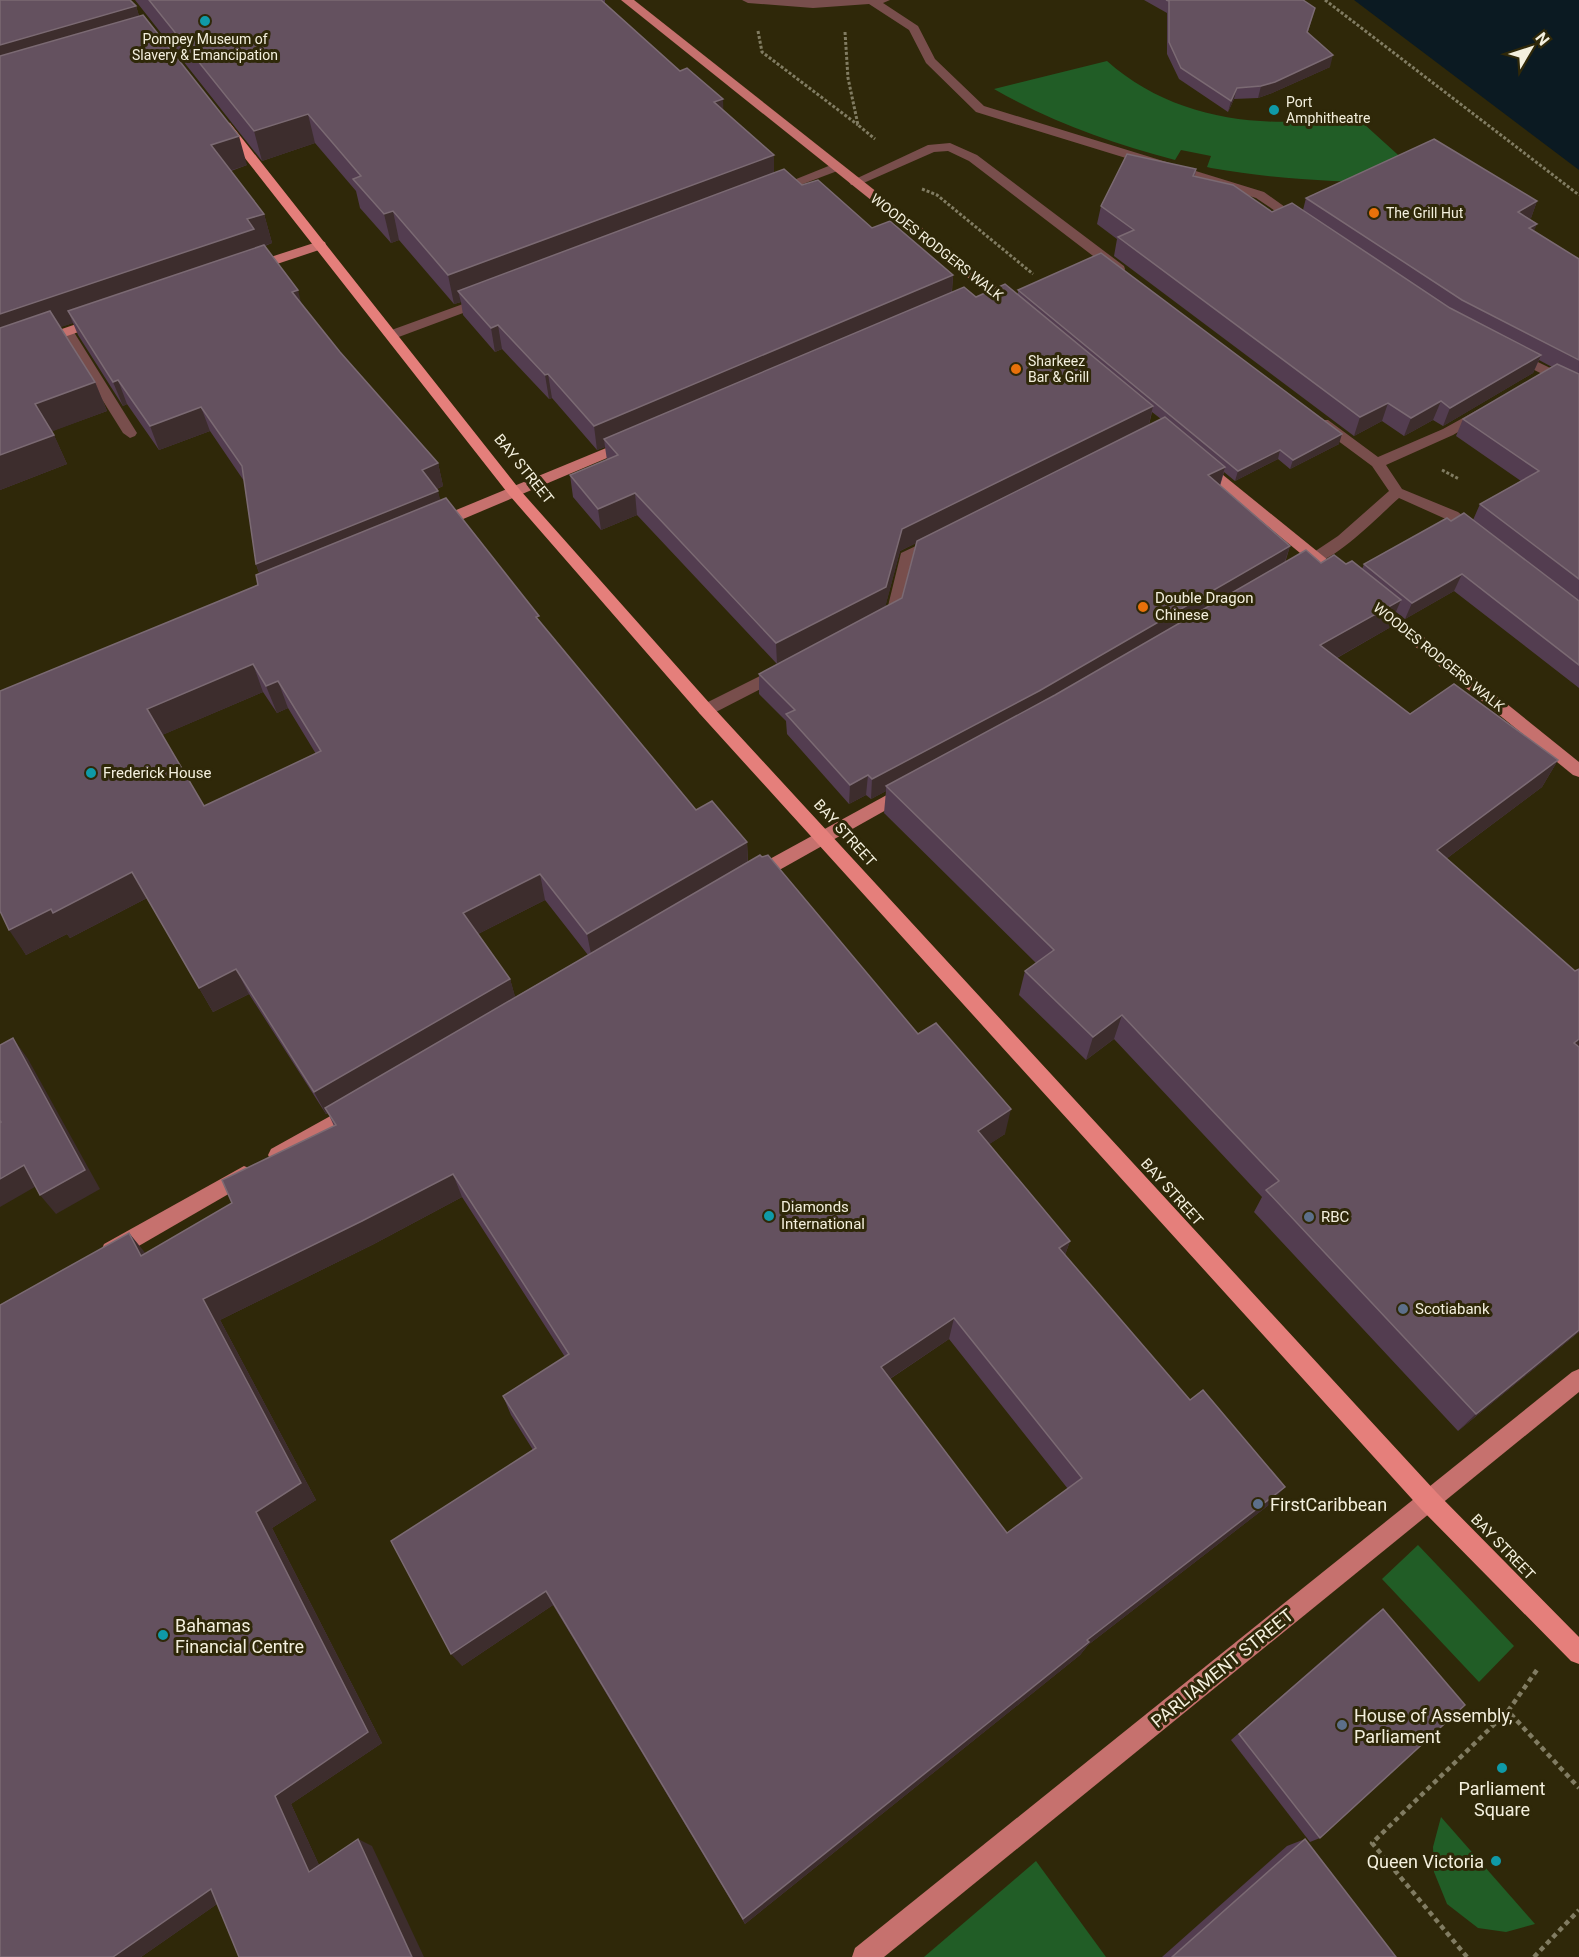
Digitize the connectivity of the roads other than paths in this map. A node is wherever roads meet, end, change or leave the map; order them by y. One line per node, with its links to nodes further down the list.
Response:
1 (627, 0): 5 (main road, WOODES RODGERS WALK)
2 (751, 1): 3 (street)
3 (879, 1): 8 (street)
4 (221, 119): 9 (highway, BAY STREET)
5 (836, 167): 6 (main road, WOODES RODGERS WALK); 7 (street)
6 (855, 182): 11 (street); 13 (main road, WOODES RODGERS WALK)
7 (758, 196)
8 (1310, 228)
9 (320, 245): 10 (main road); 16 (highway, BAY STREET)
10 (243, 271)
11 (1133, 279)
12 (502, 293): 16 (street)
13 (1018, 311)
14 (111, 316): 15 (main road)
15 (67, 332): 18 (main road); 22 (street)
16 (391, 335): 27 (highway, BAY STREET)
17 (1499, 347): 19 (street)
18 (0, 355)
19 (1579, 388)
20 (1498, 402): 25 (street)
21 (1311, 415): 25 (street)
22 (130, 433)
23 (645, 437): 27 (main road)
24 (1187, 452): 31 (main road, WOODES RODGERS WALK)
25 (1377, 463): 26 (street)
26 (1397, 492): 30 (street); 31 (street)
27 (514, 493): 28 (main road); 35 (highway, BAY STREET)
28 (427, 529)
29 (948, 536): 33 (street)
30 (1489, 543)
31 (1316, 558): 32 (main road); 36 (main road, WOODES RODGERS WALK)
32 (1299, 568)
33 (874, 624)
34 (790, 667): 35 (street)
35 (706, 710): 38 (highway, BAY STREET)
36 (1579, 771)
37 (921, 783): 38 (main road)
38 (820, 837): 39 (main road); 43 (highway, BAY STREET)
39 (737, 886)
40 (367, 1103): 41 (main road)
41 (91, 1262)
42 (1579, 1379): 43 (main road, PARLIAMENT STREET)
43 (1429, 1501): 44 (highway, BAY STREET); 45 (main road, PARLIAMENT STREET)
44 (1579, 1653)
45 (864, 1957)

